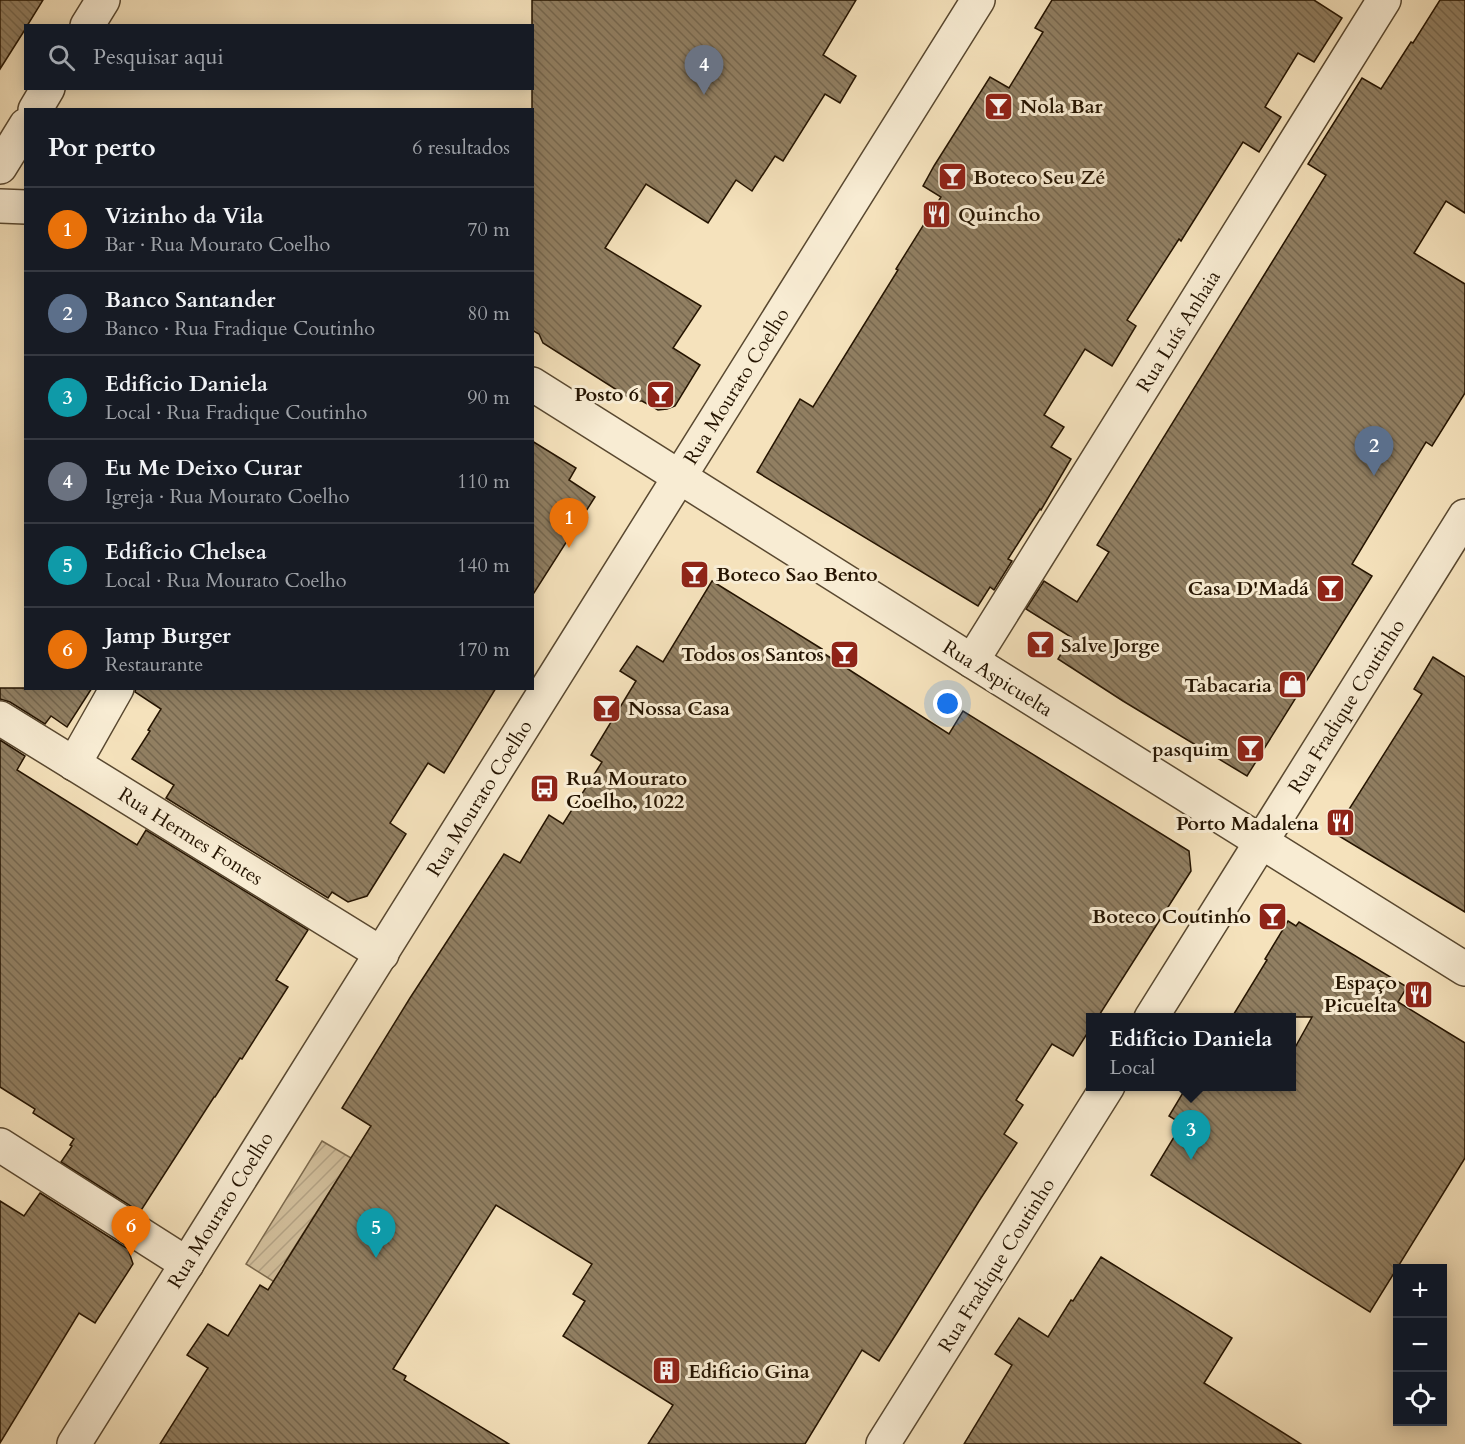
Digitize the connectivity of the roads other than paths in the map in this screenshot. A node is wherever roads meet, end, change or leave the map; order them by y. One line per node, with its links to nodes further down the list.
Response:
1 (103, 0): 4 (street)
2 (978, 0): 12 (street, Rua Mourato Coelho)
3 (1384, 0): 14 (street, Rua Luís Anhaia)
4 (88, 24)
5 (47, 90): 6 (street)
6 (36, 108)
7 (24, 128): 8 (street)
8 (0, 167)
9 (0, 206): 10 (street)
10 (24, 207)
11 (534, 385): 12 (street, Rua Aspicuelta)
12 (680, 477): 14 (street, Rua Aspicuelta); 19 (street, Rua Mourato Coelho)
13 (1465, 516): 18 (street, Rua Fradique Coutinho)
14 (972, 661): 18 (street, Rua Aspicuelta)
15 (116, 690): 17 (street)
16 (0, 718): 17 (street, Rua Hermes Fontes)
17 (74, 764): 19 (street, Rua Hermes Fontes)
18 (1261, 842): 20 (street, Rua Aspicuelta); 21 (street, Rua Fradique Coutinho)
19 (382, 954): 24 (street, Rua Mourato Coelho)
20 (1465, 969)
21 (1154, 1013)
22 (1105, 1091): 26 (street, Rua Fradique Coutinho)
23 (0, 1145): 24 (street)
24 (187, 1264): 25 (street, Rua Mourato Coelho)
25 (74, 1444)
26 (884, 1444)

